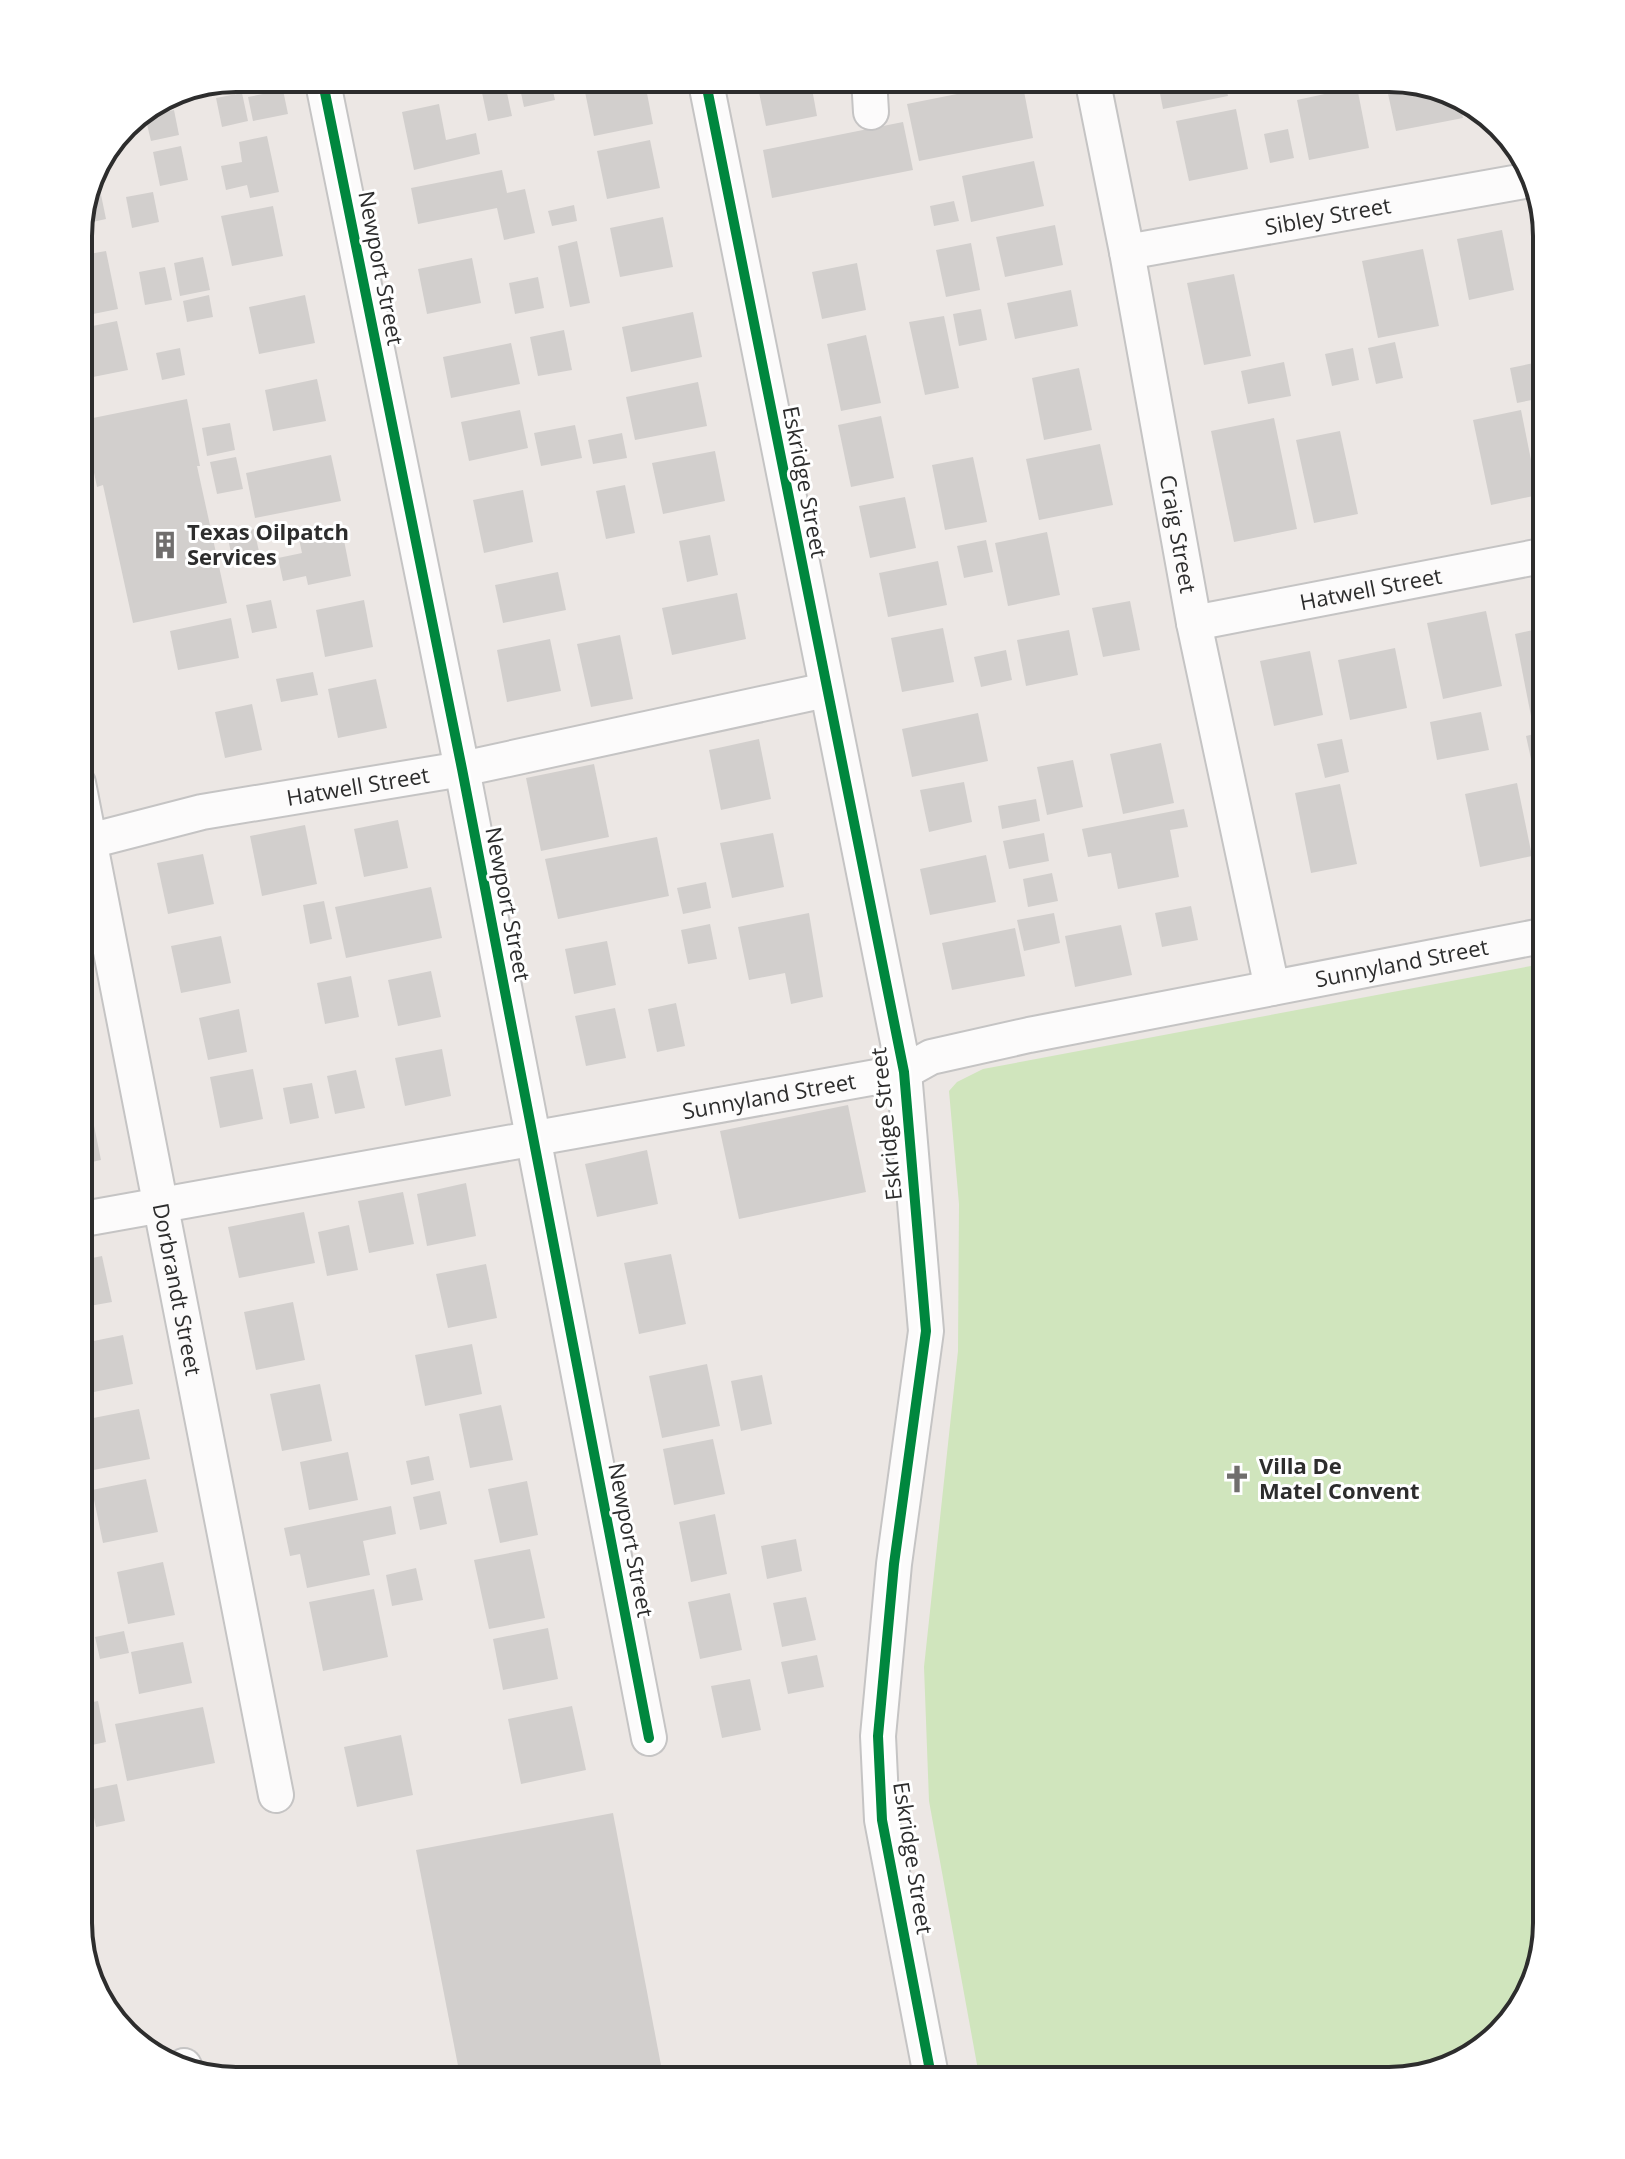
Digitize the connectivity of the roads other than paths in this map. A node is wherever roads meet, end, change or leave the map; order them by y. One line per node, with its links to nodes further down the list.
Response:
1 (325, 92): 11 (street, Newport Street)
2 (708, 92): 10 (street, Eskridge Street)
3 (870, 92): 5 (street)
4 (1095, 92): 7 (street, Craig Street)
5 (871, 112)
6 (1522, 181): 7 (street, Sibley Street)
7 (1127, 252): 9 (street, Craig Street)
8 (1533, 558): 9 (street, Hatwell Street)
9 (1194, 623): 15 (street, Craig Street)
10 (826, 690): 11 (street, Hatwell Street); 16 (street, Eskridge Street)
11 (462, 769): 12 (street, Hatwell Street); 17 (street, Newport Street)
12 (92, 841)
13 (92, 881): 18 (street, Dorbrandt Street)
14 (1533, 938): 15 (street, Sunnyland Street)
15 (1272, 988): 16 (street, Sunnyland Street)
16 (904, 1072): 17 (street, Sunnyland Street); 22 (street, Eskridge Street)
17 (533, 1137): 18 (street, Sunnyland Street); 20 (street, Newport Street)
18 (160, 1205): 19 (street, Sunnyland Street); 21 (street, Dorbrandt Street)
19 (92, 1217)
20 (649, 1738)
21 (276, 1795)
22 (929, 2067)

